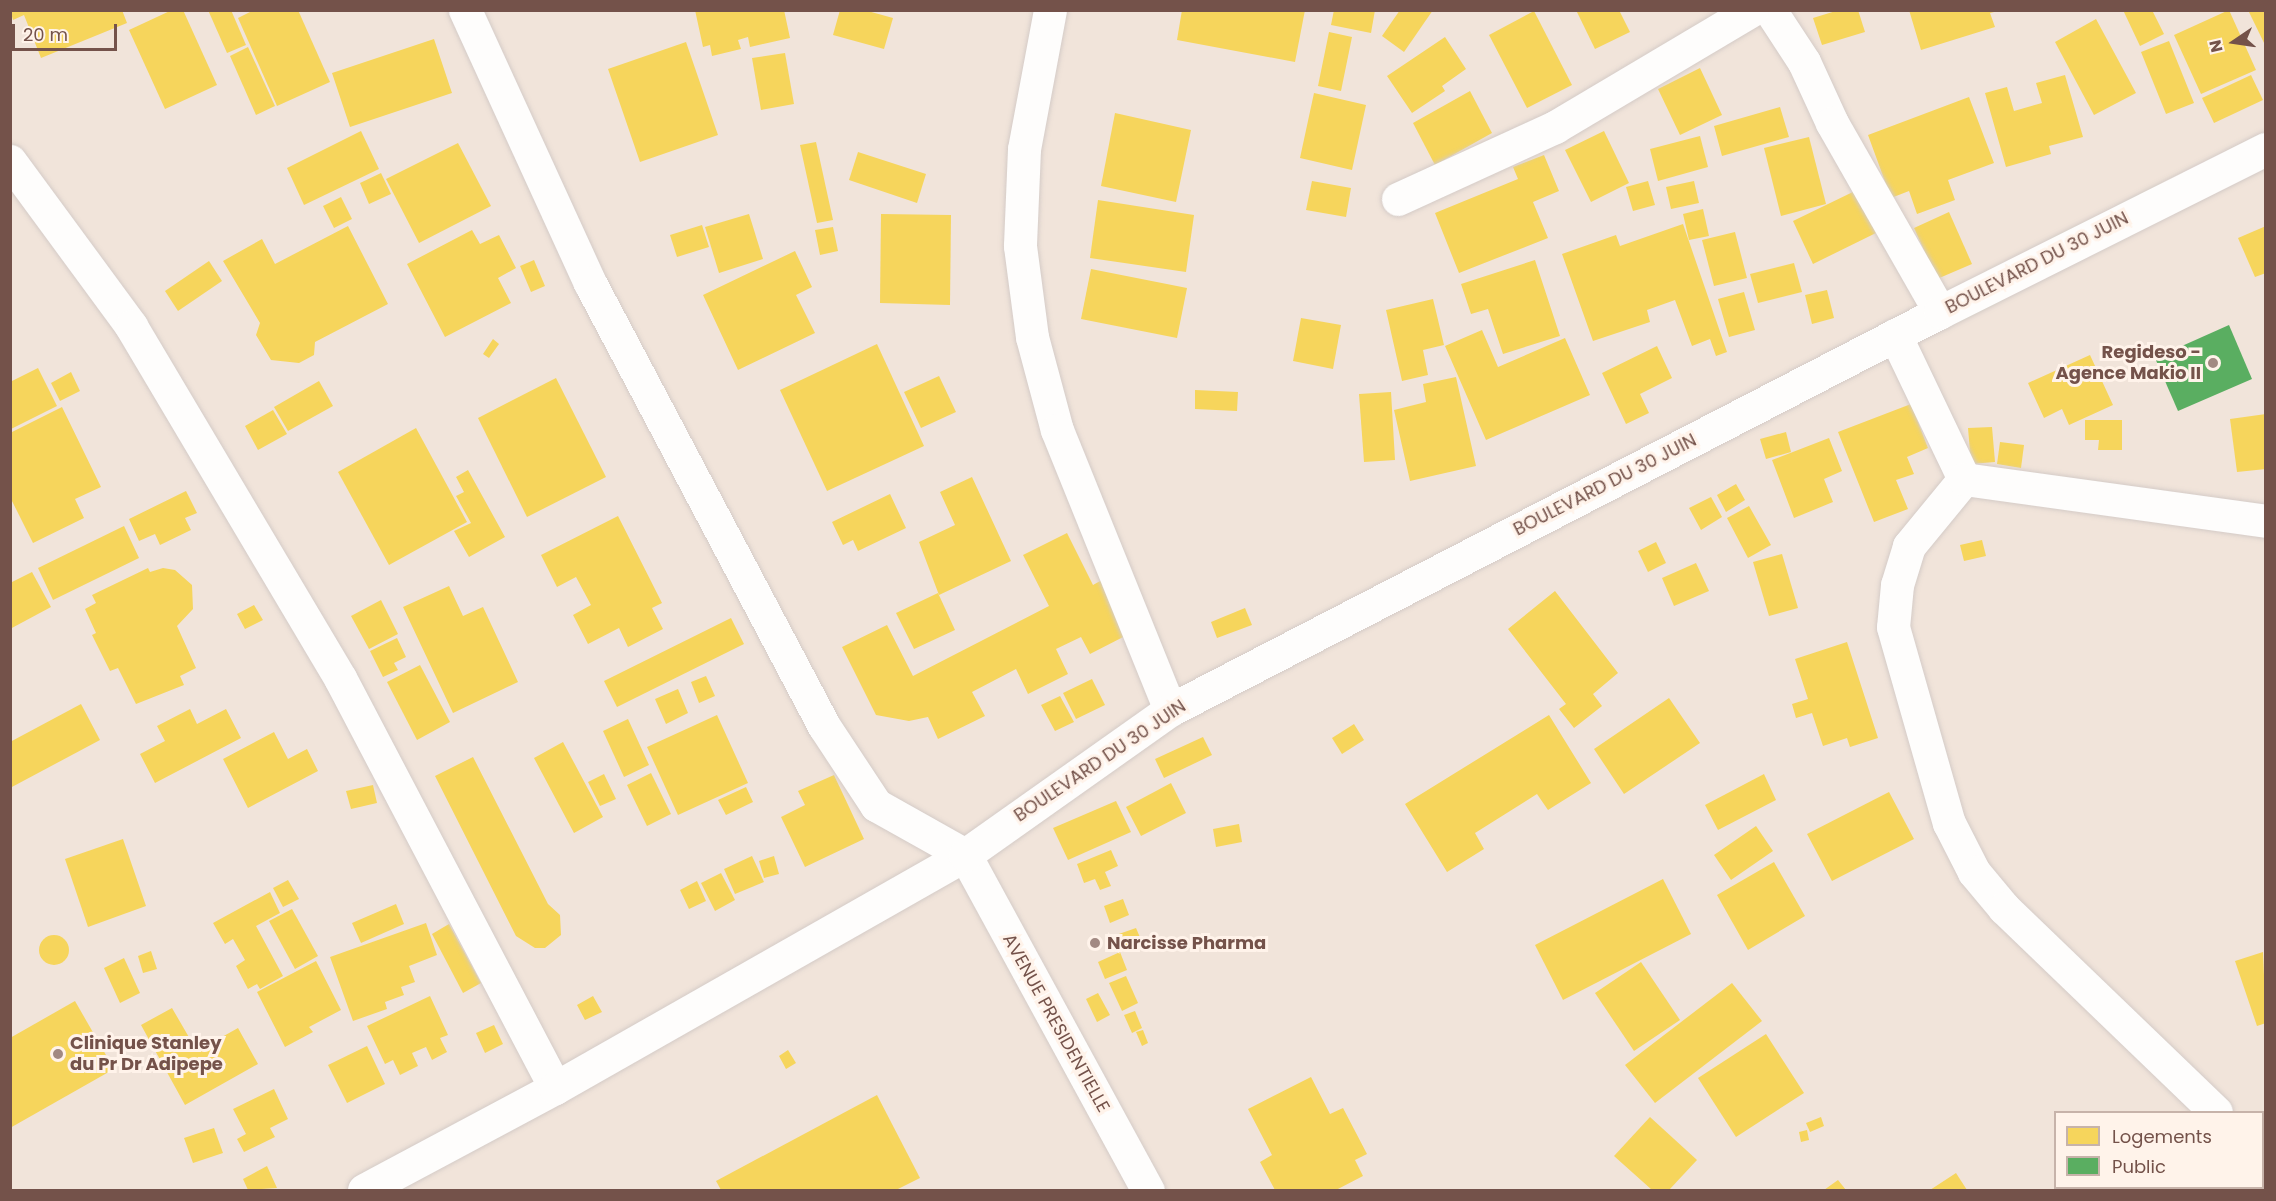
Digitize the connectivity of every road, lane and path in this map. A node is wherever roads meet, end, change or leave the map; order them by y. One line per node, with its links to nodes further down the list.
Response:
1 (465, 10): 13 (street)
2 (1050, 10): 12 (street)
3 (1752, 10): 7 (street)
4 (1770, 10): 8 (street)
5 (2265, 149): 8 (street, BOULEVARD DU 30 JUIN)
6 (10, 160): 14 (street)
7 (1398, 199)
8 (1940, 312): 9 (street, BOULEVARD DU 30 JUIN)
9 (1895, 335): 10 (street); 12 (street, BOULEVARD DU 30 JUIN)
10 (1964, 479): 11 (street); 15 (street)
11 (2265, 521)
12 (1170, 710): 13 (street, BOULEVARD DU 30 JUIN)
13 (965, 855): 14 (street, BOULEVARD DU 30 JUIN); 17 (street, AVENUE PRESIDENTIELLE)
14 (555, 1088): 16 (street, BOULEVARD DU 30 JUIN)
15 (2214, 1111)
16 (364, 1191)
17 (1148, 1191)

